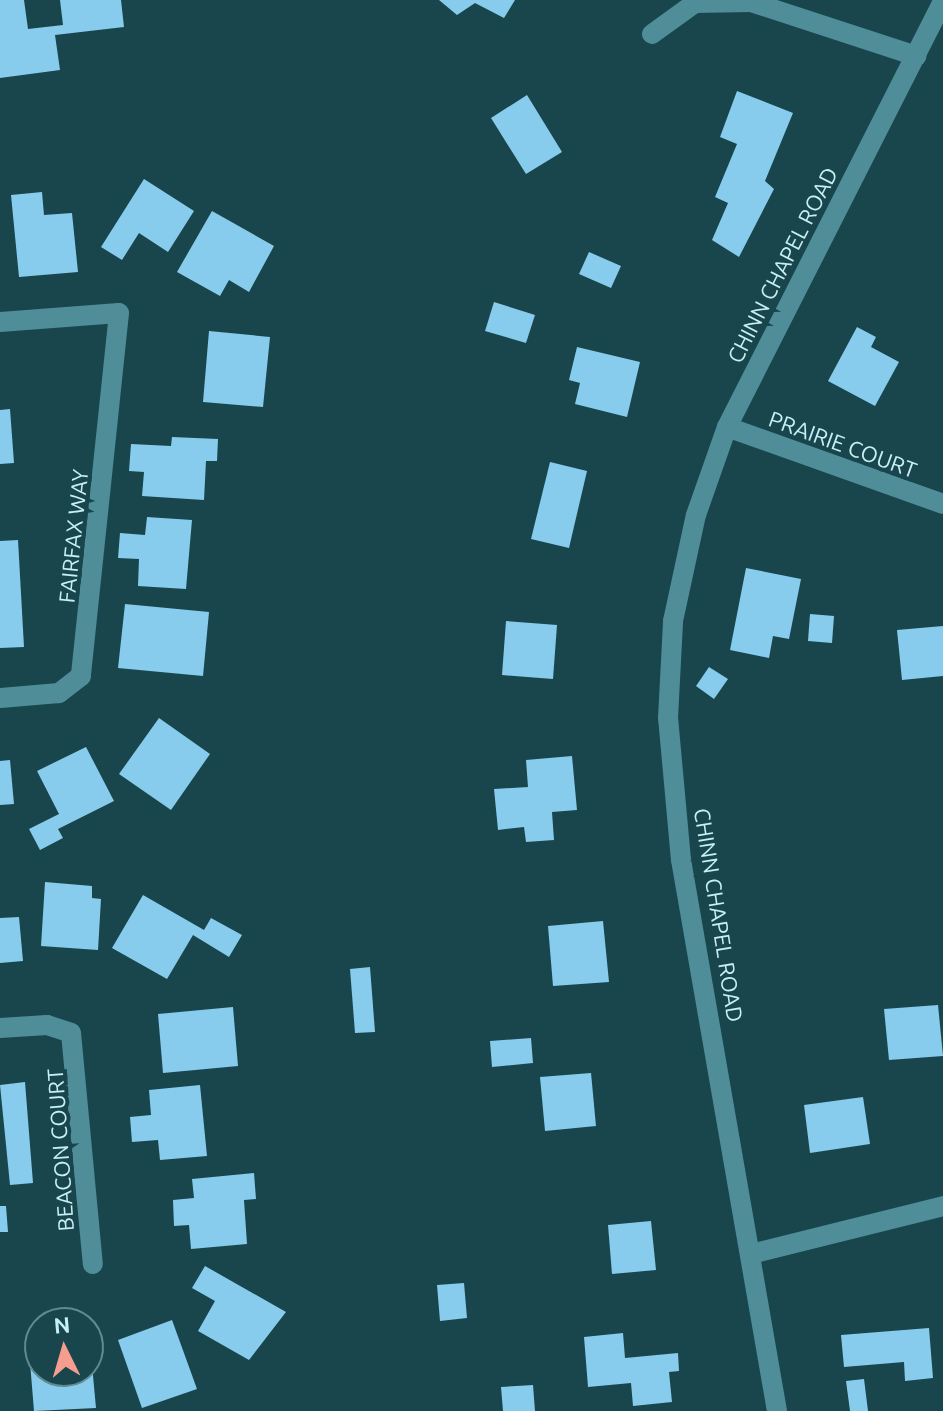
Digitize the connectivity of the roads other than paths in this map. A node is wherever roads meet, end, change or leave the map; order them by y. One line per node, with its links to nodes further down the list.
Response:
1 (943, 2): 3 (street, CHINN CHAPEL ROAD)
2 (652, 34): 3 (street)
3 (916, 56): 5 (street, CHINN CHAPEL ROAD)
4 (0, 322): 7 (street, FAIRFAX WAY)
5 (727, 427): 6 (street, PRAIRIE COURT); 10 (street, CHINN CHAPEL ROAD)
6 (943, 504)
7 (0, 698)
8 (0, 1028): 11 (street, BEACON COURT)
9 (943, 1206): 10 (street)
10 (751, 1254): 12 (street, CHINN CHAPEL ROAD)
11 (93, 1264)
12 (777, 1411)

